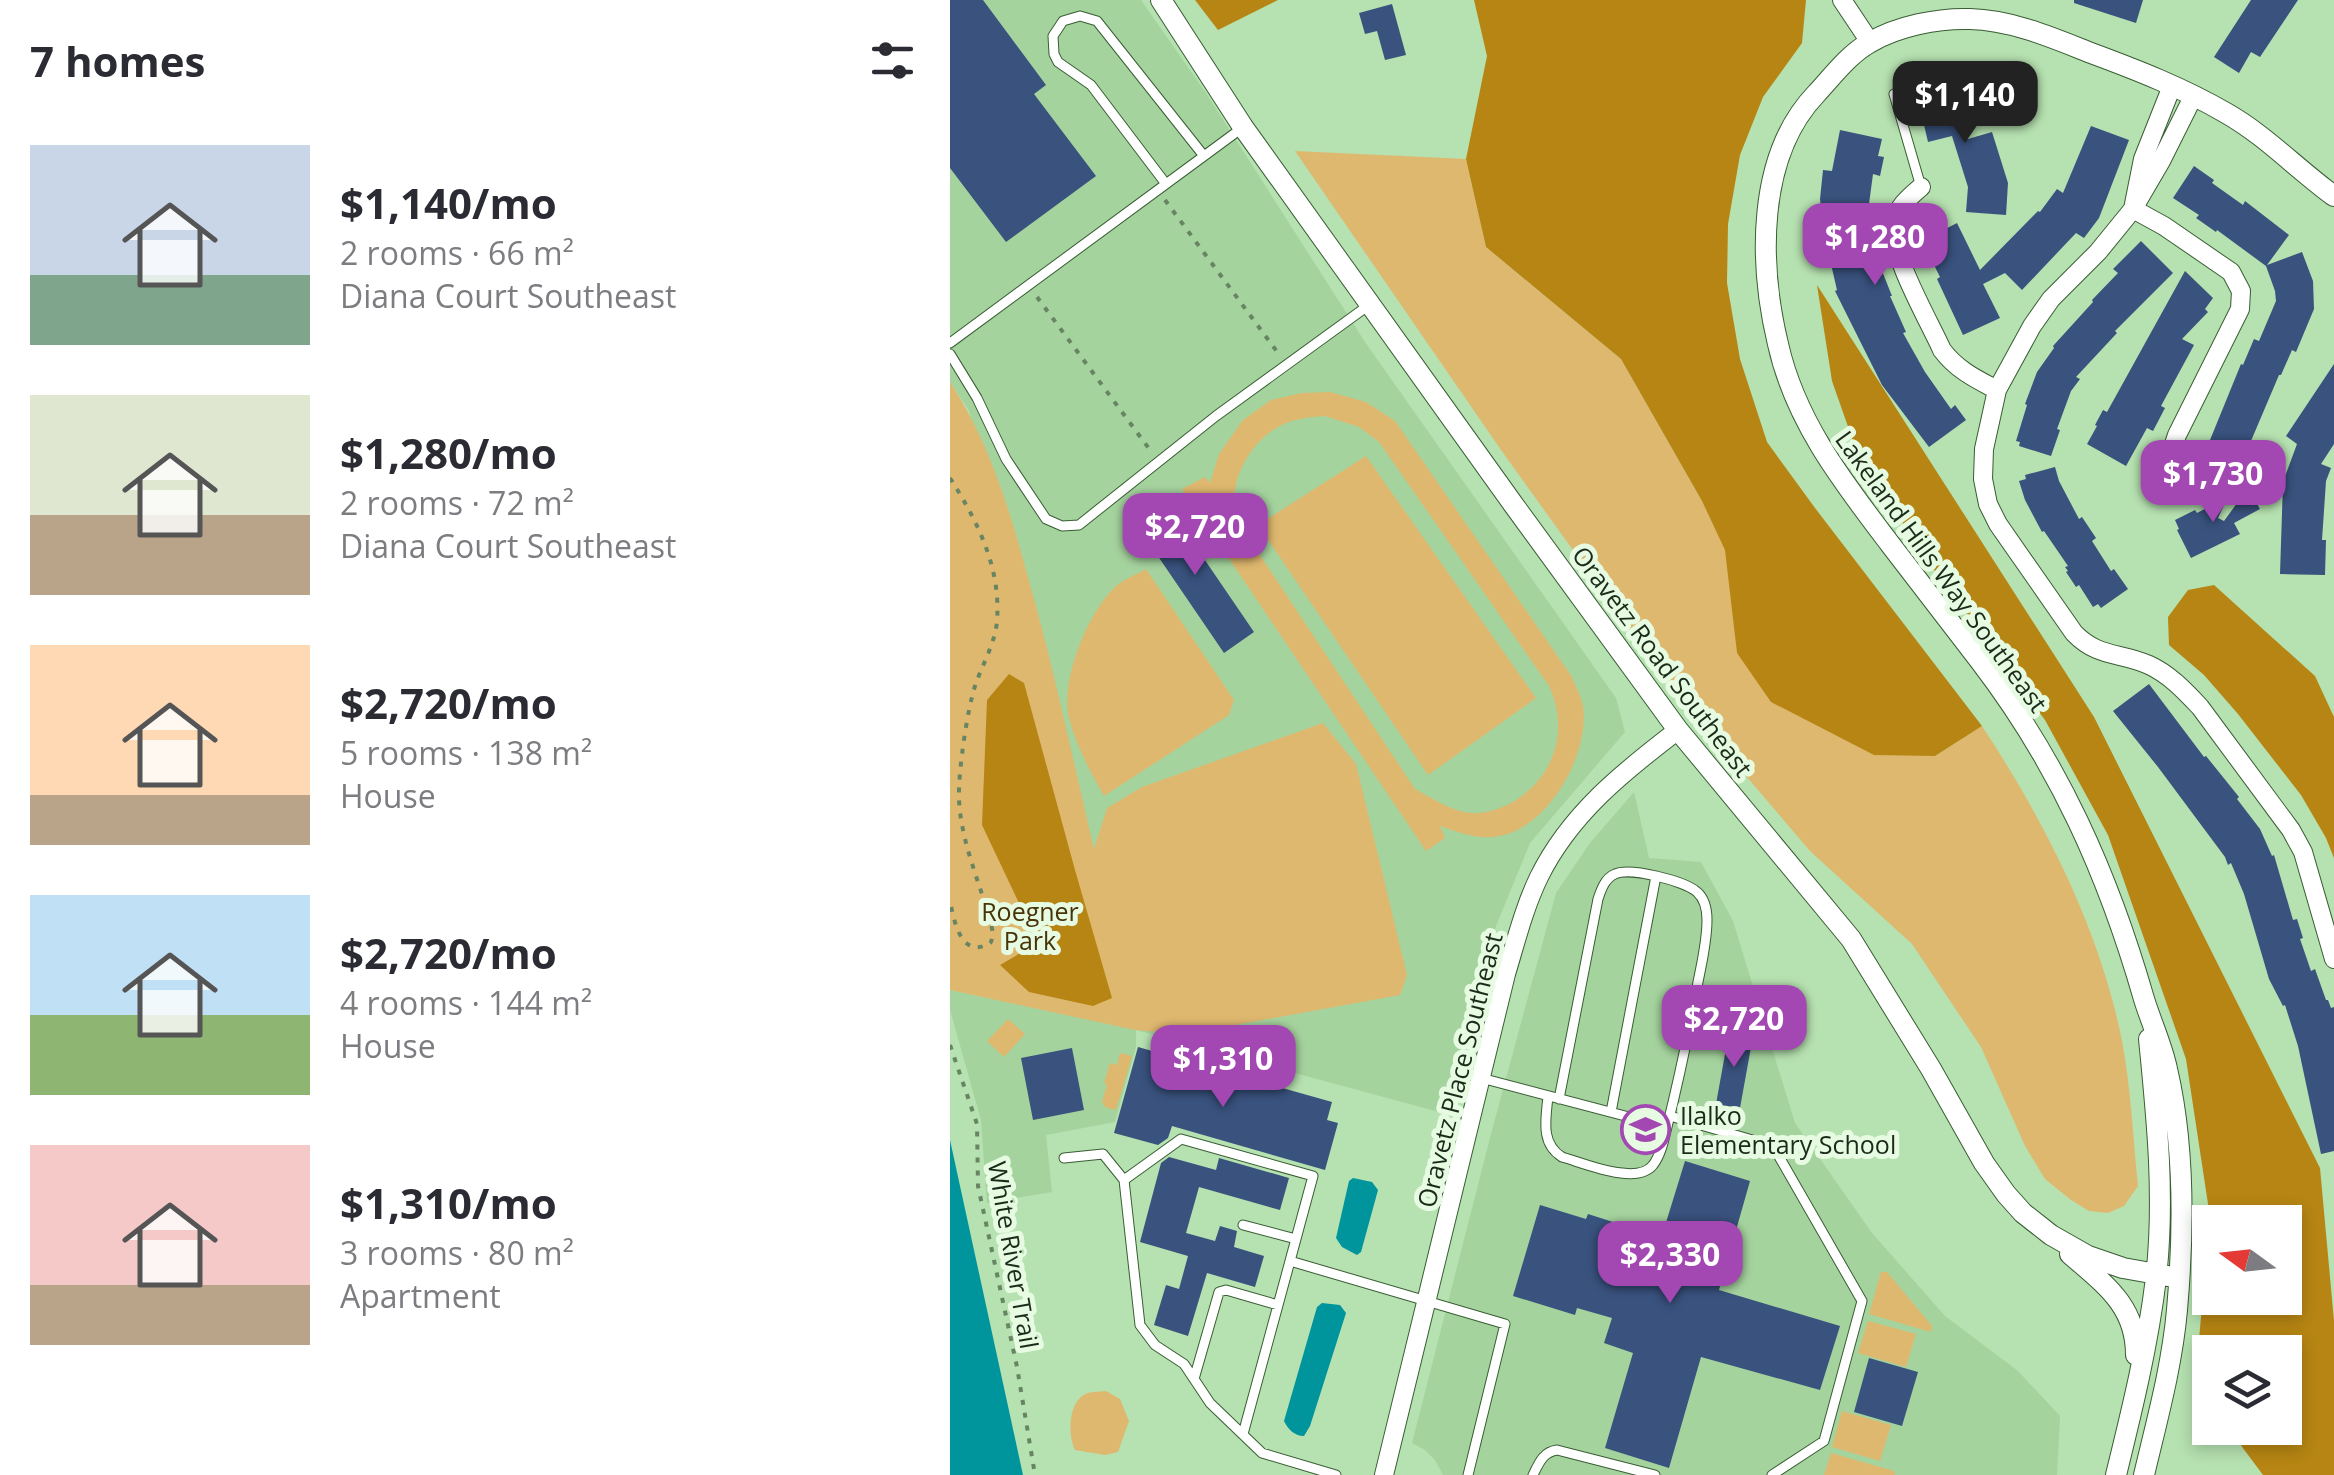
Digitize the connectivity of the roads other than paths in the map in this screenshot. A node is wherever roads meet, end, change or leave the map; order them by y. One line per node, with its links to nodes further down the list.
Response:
1 (1160, 0): 7 (street, Oravetz Road Southeast)
2 (1842, 0): 3 (street)
3 (1870, 42): 4 (street, Lakeland Hills Way Southeast); 21 (street, Lakeland Hills Way Southeast)
4 (2172, 86): 6 (street, Lakeland Hills Way Southeast); 12 (street)
5 (1894, 94): 10 (lane)
6 (2193, 97): 11 (street, Lakeland Hills Way Southeast); 12 (street)
7 (1244, 127): 8 (lane); 13 (street, Oravetz Road Southeast)
8 (1204, 156): 9 (lane); 9 (lane)
9 (1162, 187): 14 (lane)
10 (1920, 188): 16 (street)
11 (2334, 196)
12 (2133, 210): 16 (street); 17 (street)
13 (1371, 303): 15 (lane); 18 (street, Oravetz Road Southeast)
14 (950, 343)
15 (950, 354)
16 (1997, 390): 20 (street)
17 (2175, 474)
18 (1678, 730): 22 (street, Oravetz Place Southeast); 28 (street, Oravetz Road Southeast)
19 (1656, 876): 23 (lane); 24 (lane); 25 (lane)
20 (2334, 959)
21 (2145, 1002): 32 (street, Lakeland Hills Way Southeast); 33 (street, Lakeland Hills Way Southeast)
22 (1481, 1078): 23 (lane); 34 (street, Oravetz Place Southeast)
23 (1553, 1097): 24 (lane); 25 (lane)
24 (1611, 1112): 25 (lane)
25 (1668, 1122): 44 (lane)
26 (1064, 1158): 27 (lane)
27 (1124, 1180): 30 (lane); 36 (lane)
28 (2023, 1213): 32 (street, Oravetz Road Southeast); 38 (street)
29 (1242, 1225): 30 (lane)
30 (1296, 1240): 31 (lane)
31 (1290, 1261): 34 (lane); 35 (lane)
32 (2156, 1275): 33 (street, Oravetz Road Southeast); 38 (street, Lakeland Hills Way Southeast)
33 (2178, 1278): 46 (street, Lakeland Hills Way Southeast)
34 (1426, 1301): 40 (street, Oravetz Place Southeast); 41 (lane)
35 (1278, 1305): 36 (lane); 37 (lane)
36 (1194, 1379): 37 (lane)
37 (1243, 1434): 39 (lane)
38 (2124, 1441): 45 (street, Lakeland Hills Way Southeast)
39 (1336, 1475)
40 (1384, 1475)
41 (1468, 1475)
42 (1532, 1475): 43 (lane)
43 (1656, 1475)
44 (1772, 1475)
45 (2116, 1475)
46 (2144, 1475)

